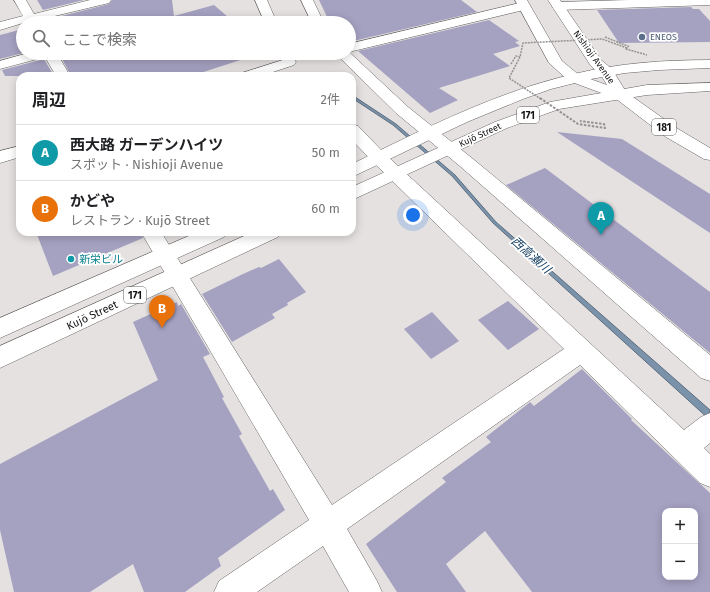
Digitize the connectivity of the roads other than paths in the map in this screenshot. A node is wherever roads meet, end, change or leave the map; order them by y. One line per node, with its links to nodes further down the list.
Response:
1 (20, 0): 9 (main road)
2 (105, 0): 10 (main road)
3 (261, 0): 11 (main road)
4 (307, 0): 12 (main road)
5 (667, 1): 6 (main road); 8 (main road)
6 (710, 1)
7 (522, 3): 15 (main road); 25 (main road, Nishioji Avenue / 181)
8 (556, 3): 24 (main road, Nishioji Avenue / 181)
9 (28, 16)
10 (49, 16)
11 (268, 16)
12 (315, 16)
13 (16, 23): 14 (main road)
14 (0, 26)
15 (356, 46)
16 (18, 60): 21 (main road)
17 (54, 60): 22 (main road)
18 (349, 60): 29 (main road)
19 (290, 62): 23 (main road)
20 (710, 64): 24 (main road, Kujō Street / 171)
21 (0, 65)
22 (61, 72)
23 (259, 72)
24 (607, 72): 25 (main road, Kujō Street / 171); 27 (main road, Nishioji Avenue / 181)
25 (574, 78): 27 (main road, Nishioji Avenue / 181); 29 (main road, Kujō Street / 171)
26 (710, 87): 27 (main road, Kujō Street / 171)
27 (620, 95): 30 (main road, Kujō Street / 171); 32 (main road, Nishioji Avenue / 181)
28 (356, 133): 34 (main road)
29 (426, 135): 30 (main road); 34 (main road, Kujō Street / 171)
30 (446, 151): 34 (main road, Kujō Street / 171); 44 (main road)
31 (16, 152): 33 (main road)
32 (710, 155)
33 (0, 157)
34 (391, 164): 35 (main road, Kujō Street / 171); 36 (main road, Kujō Street / 171); 42 (main road)
35 (356, 170)
36 (356, 191)
37 (153, 236): 40 (main road)
38 (211, 236): 40 (main road, Kujō Street / 171)
39 (258, 236): 40 (main road, Kujō Street / 171)
40 (170, 266): 41 (main road, Kujō Street / 171); 43 (main road, Kujō Street / 171); 48 (main road)
41 (0, 328)
42 (582, 350): 46 (main road); 48 (main road)
43 (0, 357)
44 (710, 370)
45 (710, 426): 46 (main road)
46 (684, 448): 47 (main road)
47 (710, 473)
48 (328, 525): 49 (main road); 50 (main road)
49 (230, 592)
50 (366, 592)

